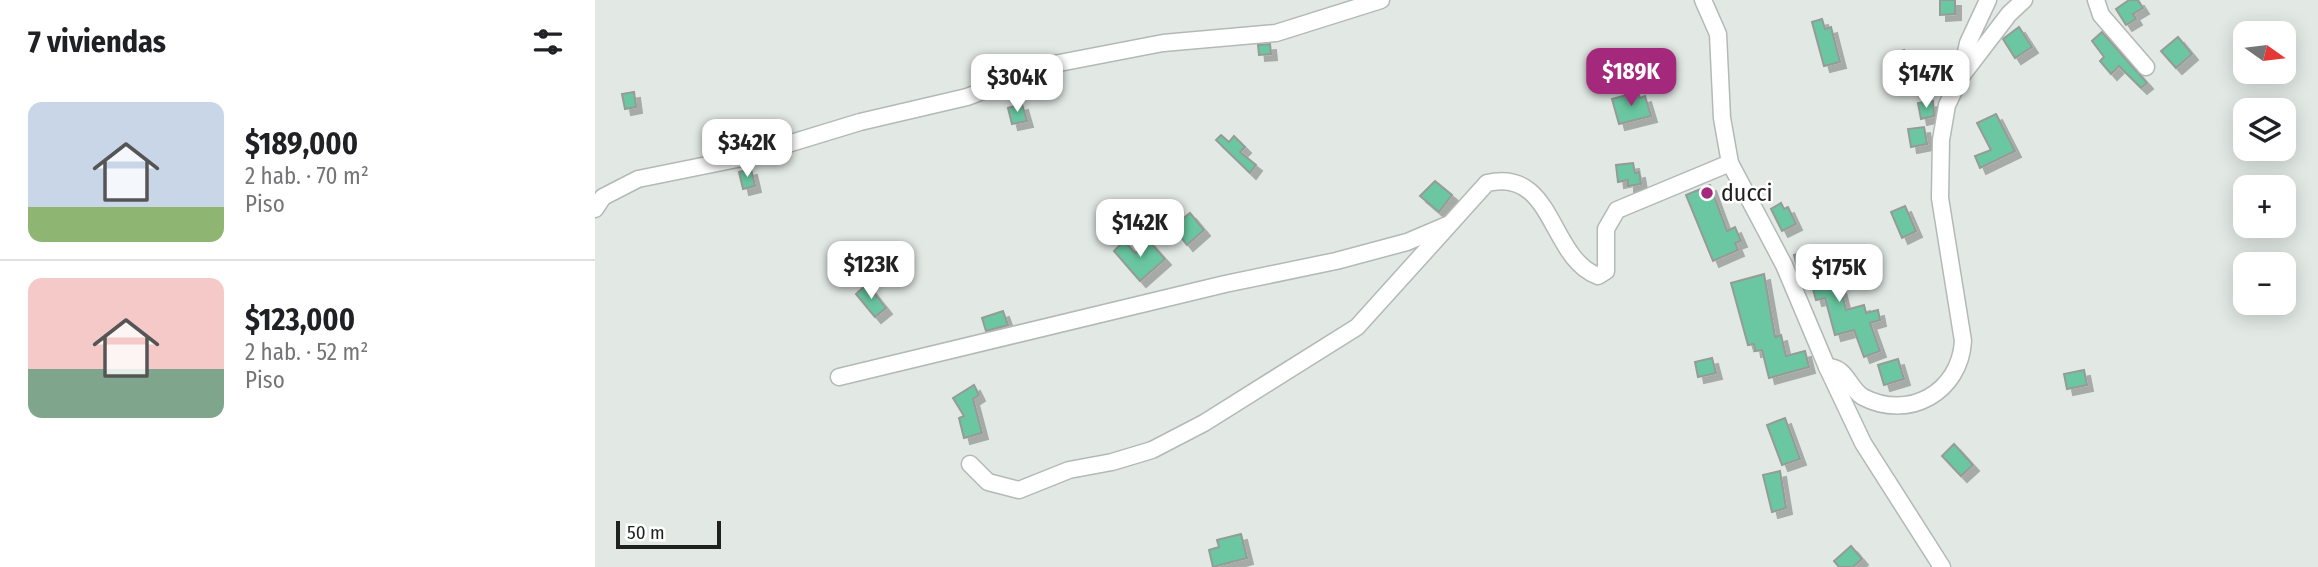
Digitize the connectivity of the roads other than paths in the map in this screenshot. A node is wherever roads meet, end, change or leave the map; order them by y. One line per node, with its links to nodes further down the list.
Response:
1 (1381, 0): 9 (street)
2 (1703, 0): 8 (street)
3 (1988, 0): 7 (street)
4 (2024, 0): 7 (street)
5 (2096, 0): 6 (street)
6 (2145, 67)
7 (1961, 76): 11 (street)
8 (1730, 163): 10 (street); 11 (street)
9 (595, 209)
10 (1449, 224): 12 (street); 13 (street)
11 (1827, 367): 14 (street)
12 (839, 377)
13 (970, 464)
14 (1942, 567)

